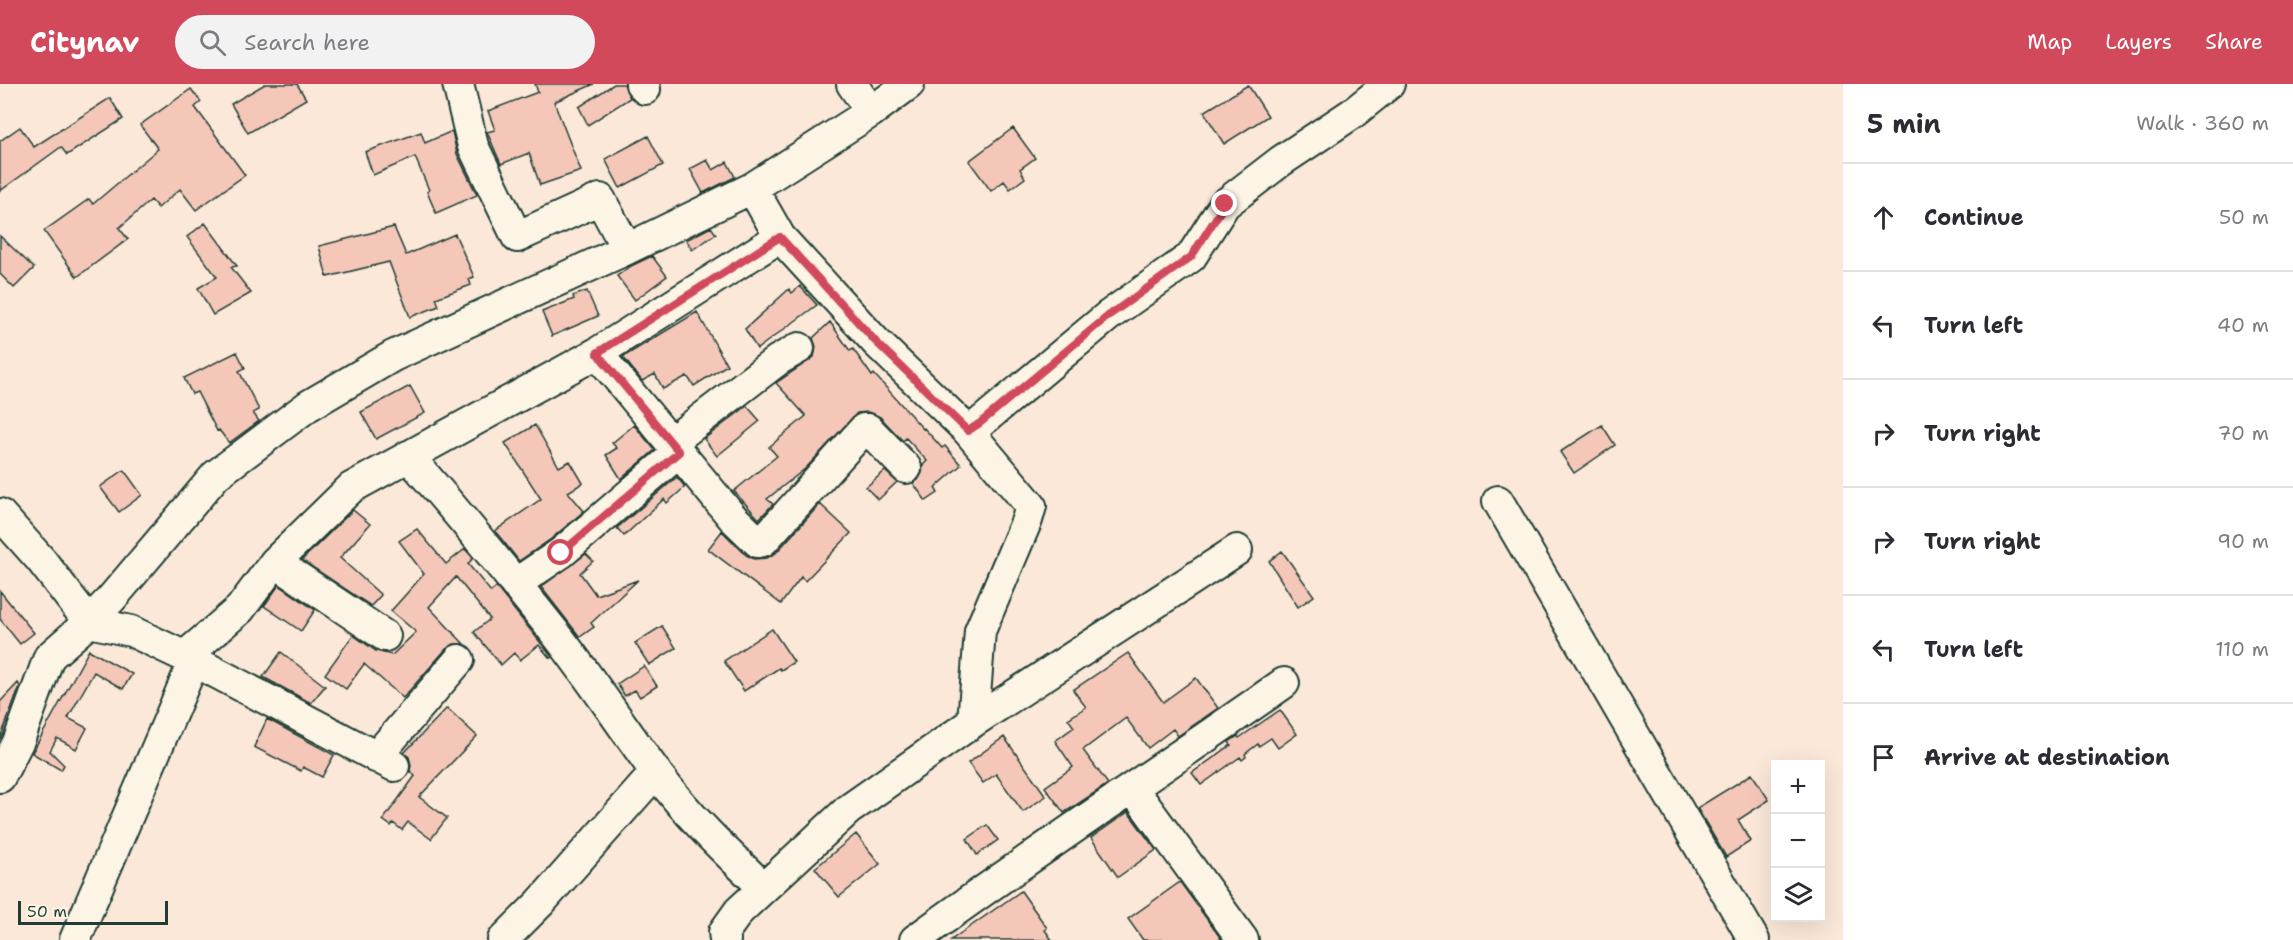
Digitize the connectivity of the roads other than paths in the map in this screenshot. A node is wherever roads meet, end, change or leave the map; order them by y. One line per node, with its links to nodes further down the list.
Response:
1 (458, 84): 8 (street)
2 (852, 84): 5 (street)
3 (909, 84): 5 (street)
4 (1389, 84): 11 (street)
5 (871, 112): 6 (street)
6 (752, 188): 7 (street); 8 (street)
7 (780, 237): 10 (street); 11 (street)
8 (627, 249): 20 (street)
9 (800, 348): 12 (street)
10 (597, 353): 12 (street); 13 (street)
11 (968, 431): 25 (street)
12 (674, 447): 14 (street); 19 (street)
13 (408, 456): 18 (street); 19 (street)
14 (906, 468)
15 (1498, 501): 35 (street)
16 (0, 514): 20 (street)
17 (1238, 550): 25 (street)
18 (275, 562): 21 (street); 22 (street)
19 (515, 584): 26 (street)
20 (89, 622): 22 (street); 27 (street)
21 (385, 636)
22 (189, 659): 23 (street); 30 (street)
23 (459, 660)
24 (1284, 683): 28 (street)
25 (973, 722): 29 (street)
26 (656, 772): 29 (street); 31 (street)
27 (0, 777)
28 (1133, 789): 33 (street); 34 (street)
29 (763, 887): 32 (street)
30 (75, 940)
31 (503, 940)
32 (724, 940)
33 (915, 940)
34 (1243, 940)
35 (1754, 940)

